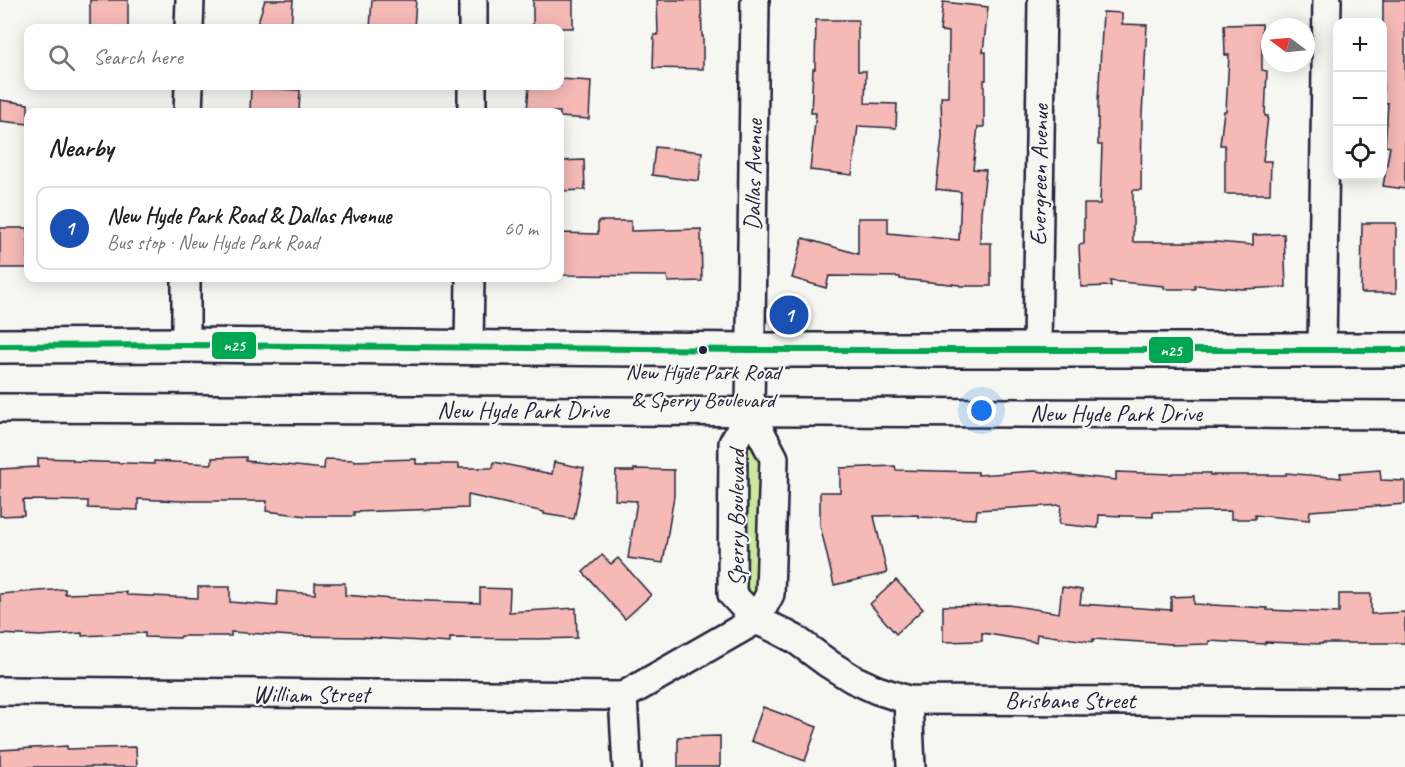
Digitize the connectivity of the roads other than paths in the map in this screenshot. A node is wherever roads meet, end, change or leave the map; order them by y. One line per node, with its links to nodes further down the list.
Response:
1 (190, 0): 6 (street)
2 (474, 0): 7 (street)
3 (755, 0): 18 (street, Dallas Avenue)
4 (1042, 0): 17 (street, Evergreen Avenue)
5 (1327, 0): 19 (street)
6 (189, 24)
7 (473, 24)
8 (189, 90): 10 (street)
9 (472, 90): 11 (street)
10 (188, 108)
11 (472, 108)
12 (186, 282): 14 (street)
13 (470, 282): 16 (street)
14 (186, 345): 15 (main road); 16 (main road)
15 (0, 346)
16 (469, 347): 18 (main road)
17 (1037, 349): 18 (main road); 19 (main road)
18 (751, 350): 22 (street, Sperry Boulevard)
19 (1322, 350): 20 (main road)
20 (1405, 350)
21 (0, 408): 22 (street, New Hyde Park Drive)
22 (750, 412): 23 (street, New Hyde Park Drive); 24 (street, Sperry Boulevard); 24 (street, Sperry Boulevard)
23 (1405, 415)
24 (756, 621): 26 (street, Sperry Boulevard); 27 (street, Brisbane Street)
25 (0, 691): 26 (street, William Street)
26 (623, 696): 29 (street)
27 (908, 700): 28 (street, Brisbane Street); 30 (street)
28 (1405, 702)
29 (627, 767)
30 (911, 767)

